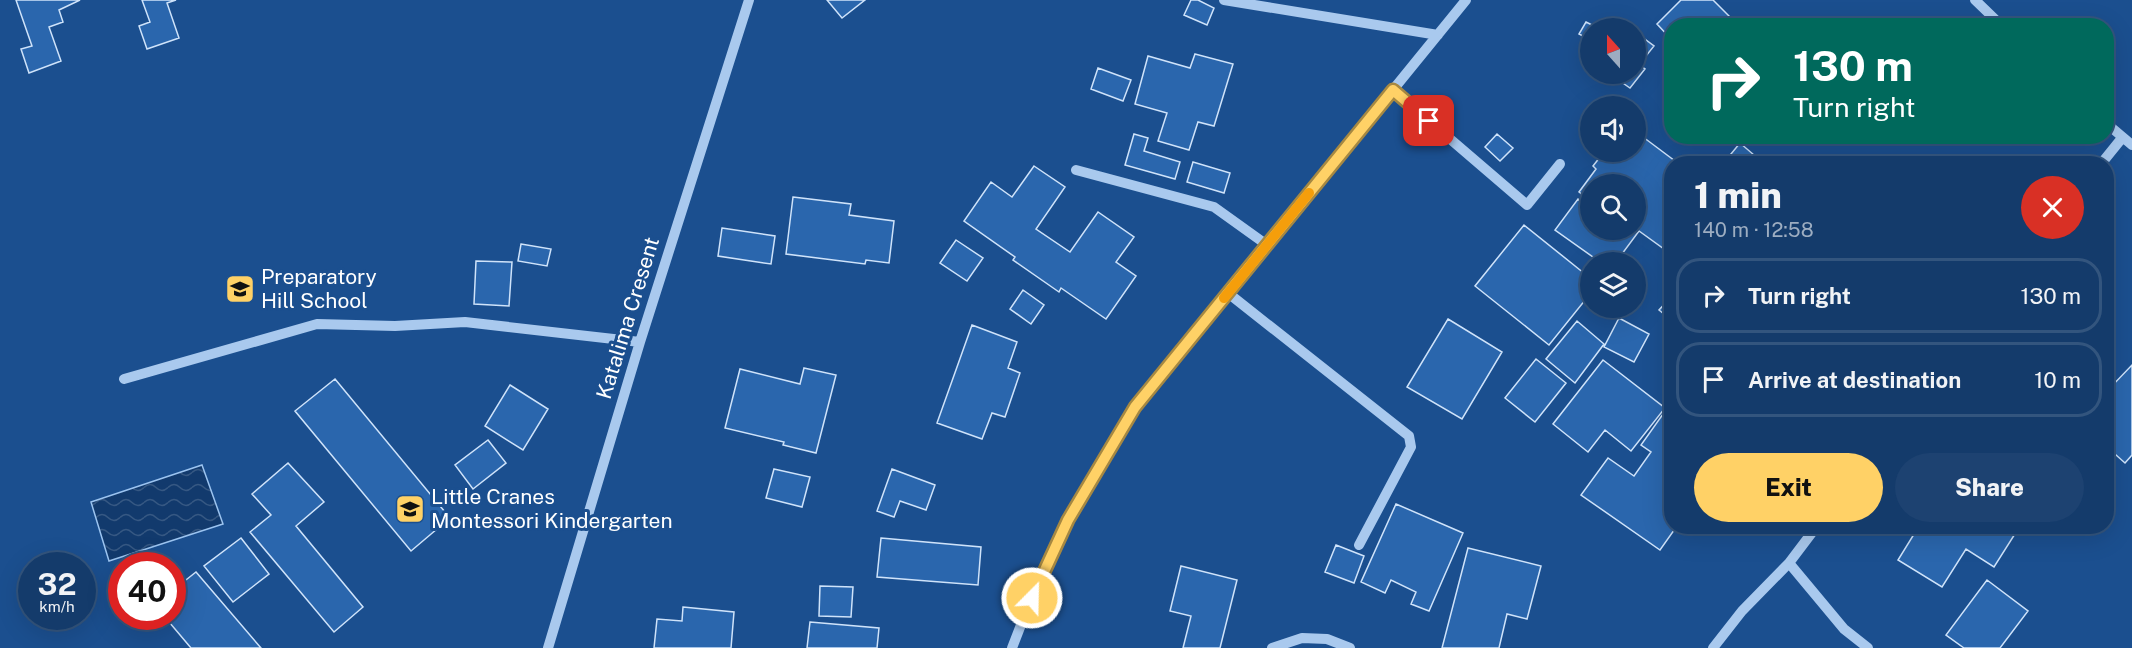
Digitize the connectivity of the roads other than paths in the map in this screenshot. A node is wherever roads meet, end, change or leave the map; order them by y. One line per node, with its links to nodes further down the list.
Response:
1 (749, 0): 16 (street, Katalima Cresent)
2 (1224, 0): 6 (street)
3 (1466, 0): 6 (street)
4 (1975, 0): 5 (street)
5 (1994, 18)
6 (1438, 35): 7 (street)
7 (1393, 90): 12 (street); 14 (street)
8 (2114, 130): 9 (street)
9 (2122, 138): 10 (street); 11 (street)
10 (2132, 145)
11 (2107, 156)
12 (1560, 164)
13 (1076, 170): 14 (street)
14 (1267, 245): 15 (street)
15 (1228, 293): 19 (street); 22 (street)
16 (640, 342): 17 (street); 21 (street, Katalima Cresent)
17 (124, 379)
18 (1811, 534): 20 (street)
19 (1359, 544)
20 (1789, 563): 25 (street); 26 (street)
21 (548, 648)
22 (1012, 648)
23 (1272, 648): 24 (street)
24 (1350, 648)
25 (1713, 648)
26 (1868, 648)

